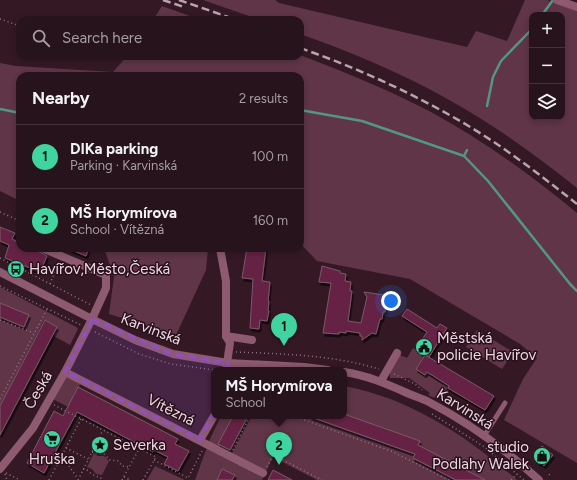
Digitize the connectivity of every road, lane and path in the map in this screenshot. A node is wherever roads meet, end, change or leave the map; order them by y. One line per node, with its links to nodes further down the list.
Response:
1 (558, 0): 2 (street)
2 (577, 7)
3 (0, 19): 4 (path)
4 (16, 25)
5 (0, 212): 6 (path)
6 (16, 218)
7 (52, 252): 9 (street)
8 (221, 252): 18 (street)
9 (61, 256): 12 (path); 13 (street, Česká)
10 (0, 258): 12 (path)
11 (0, 272): 15 (street, Karvinská)
12 (50, 284): 13 (path)
13 (97, 308): 15 (street, Česká)
14 (47, 309): 17 (path)
15 (92, 319): 22 (street, Karvinská); 24 (street, Česká)
16 (0, 320): 17 (path)
17 (34, 333): 28 (path)
18 (226, 336): 19 (street); 20 (street)
19 (252, 340)
20 (229, 351): 22 (street); 25 (path)
21 (397, 353): 25 (street)
22 (227, 366): 23 (street, Karvinská)
23 (304, 367)
24 (65, 372): 30 (street, Česká); 39 (street, Vítězná)
25 (386, 372): 27 (street); 29 (path)
26 (347, 373): 27 (street, Karvinská)
27 (382, 381): 29 (street, Karvinská)
28 (0, 399)
29 (425, 400): 38 (street, Karvinská)
30 (48, 402): 33 (path); 49 (street, Česká)
31 (506, 403): 38 (lane)
32 (428, 411): 51 (path)
33 (81, 419): 37 (path); 40 (path)
34 (213, 419): 39 (street)
35 (248, 419): 44 (path)
36 (301, 419): 63 (path)
37 (103, 430): 41 (path); 42 (path)
38 (484, 436): 66 (street, Karvinská)
39 (203, 442): 44 (street, Vítězná); 53 (path)
40 (66, 448): 43 (path); 45 (path)
41 (139, 449): 46 (path); 47 (path)
42 (92, 452): 45 (path); 47 (path)
43 (62, 455): 56 (path); 57 (path)
44 (230, 456): 50 (street, Vítězná)
45 (88, 459): 48 (path)
46 (154, 460): 53 (path); 61 (path)
47 (130, 467): 52 (path)
48 (83, 469): 57 (path); 58 (path)
49 (0, 470)
50 (263, 473): 62 (path)
51 (517, 474): 64 (path); 65 (path)
52 (124, 477): 59 (path); 60 (path)
53 (188, 479)
54 (7, 480): 55 (path)
55 (20, 480)
56 (49, 480)
57 (78, 480)
58 (104, 480)
59 (122, 480)
60 (130, 480)
61 (143, 480)
62 (322, 480)
63 (449, 480)
64 (512, 480)
65 (524, 480)
66 (539, 480)

